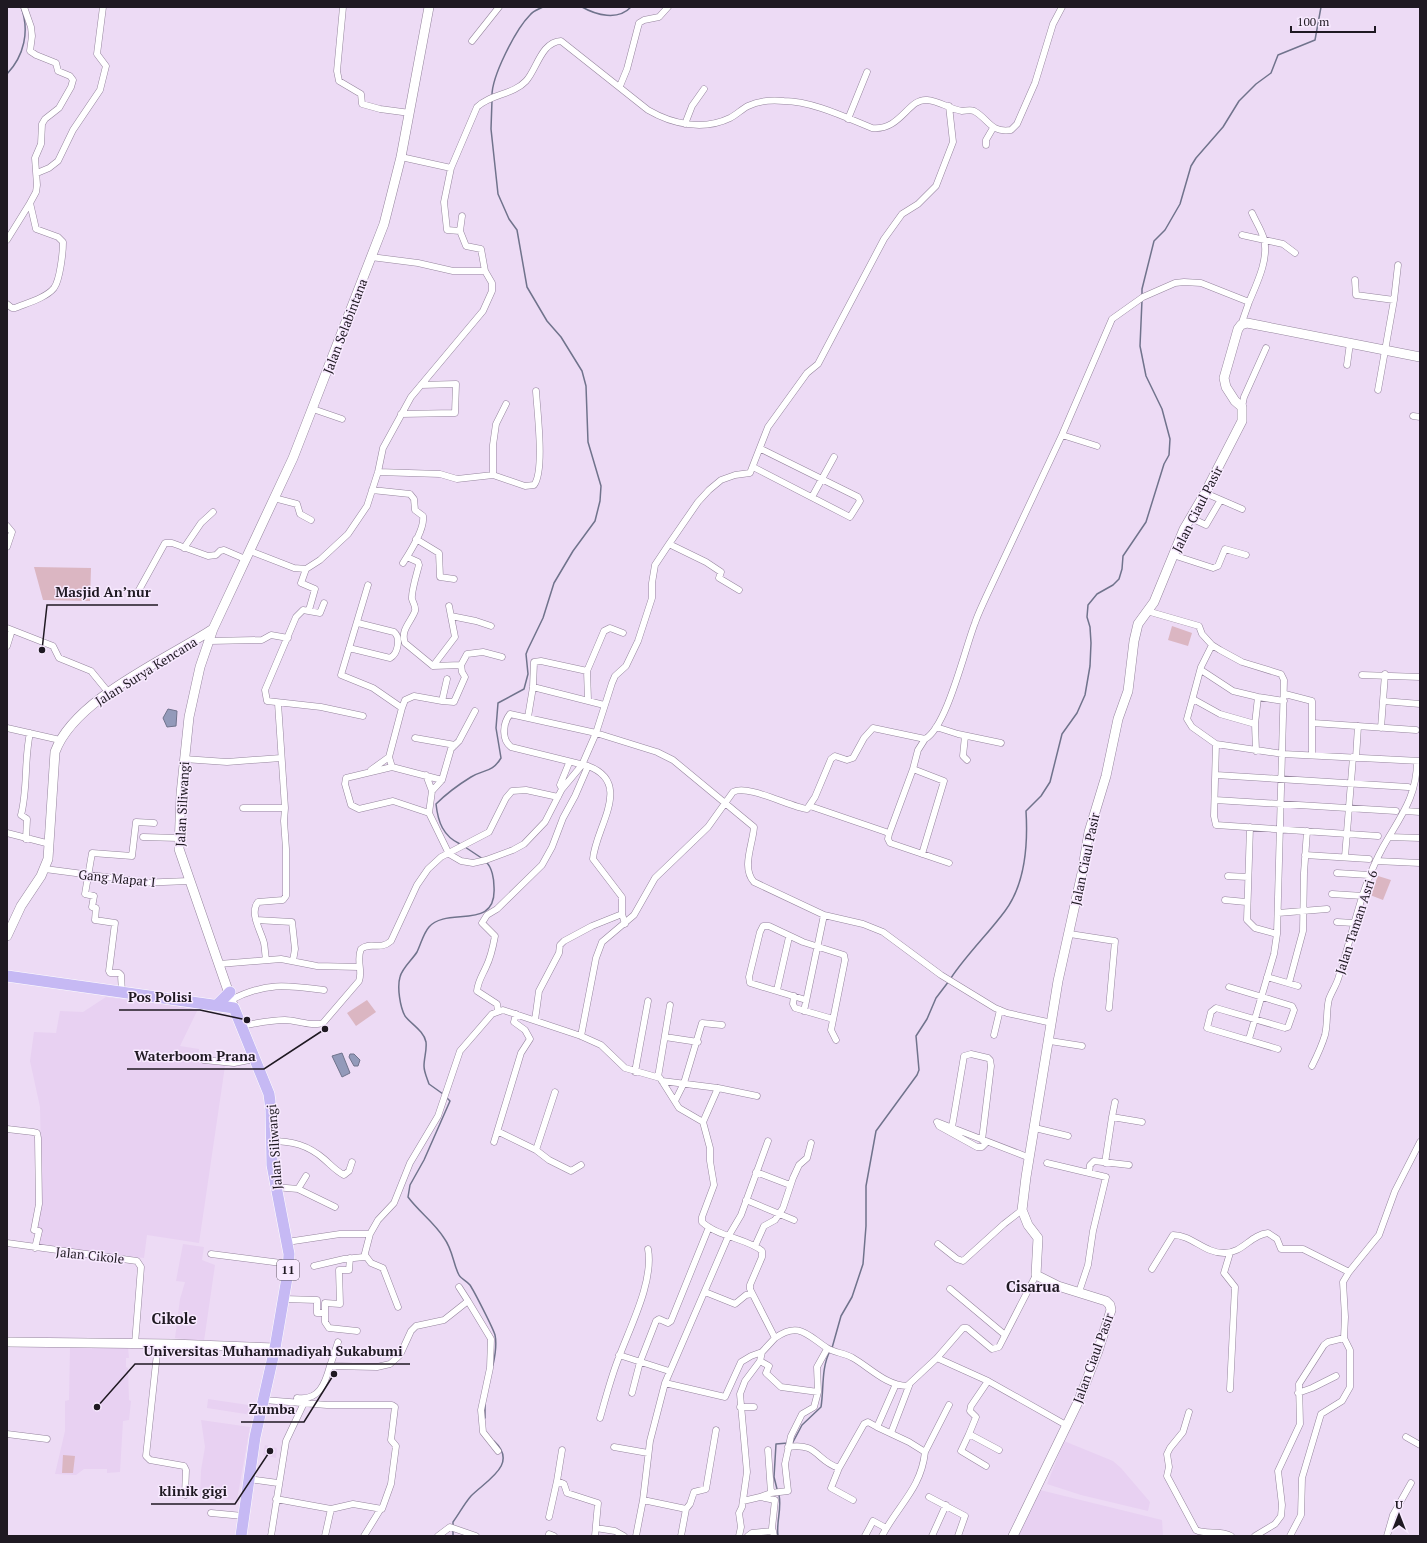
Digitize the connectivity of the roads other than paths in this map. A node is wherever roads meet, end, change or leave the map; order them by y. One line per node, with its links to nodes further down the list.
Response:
1 (24, 7): 20 (street)
2 (102, 7): 20 (street)
3 (343, 7): 13 (street)
4 (429, 7): 13 (street, Jalan Selabintana)
5 (500, 7): 8 (street)
6 (668, 7): 10 (street)
7 (1062, 7): 16 (street)
8 (472, 41)
9 (867, 72): 14 (street)
10 (620, 86): 15 (street); 19 (street)
11 (704, 89): 15 (street)
12 (949, 106): 14 (street); 16 (street); 52 (street)
13 (410, 113): 18 (street, Jalan Selabintana)
14 (848, 119): 15 (street)
15 (685, 124)
16 (993, 128): 17 (street)
17 (986, 145)
18 (401, 157): 19 (street); 29 (street, Jalan Selabintana)
19 (451, 168): 24 (street)
20 (37, 173): 21 (street)
21 (30, 203): 26 (street); 35 (street)
22 (1252, 213): 27 (street)
23 (462, 216): 24 (street)
24 (460, 231): 31 (street)
25 (1242, 235): 27 (street)
26 (7, 240)
27 (1264, 240): 28 (street); 34 (street)
28 (1295, 253)
29 (372, 257): 31 (street); 47 (street, Jalan Selabintana)
30 (1398, 265): 33 (street)
31 (485, 270): 42 (street)
32 (1355, 280): 33 (street)
33 (1394, 300): 39 (street)
34 (1249, 302): 36 (street); 50 (street)
35 (7, 304)
36 (1241, 325): 37 (street); 46 (street)
37 (1350, 343): 39 (street); 41 (street)
38 (1266, 348): 46 (street)
39 (1385, 350): 40 (street); 43 (street)
40 (1420, 356)
41 (1346, 365)
42 (421, 384): 48 (street); 48 (street)
43 (1378, 390)
44 (536, 391): 56 (street)
45 (506, 404): 56 (street)
46 (1242, 408): 59 (street, Jalan Ciaul Pasir)
47 (313, 409): 49 (street); 61 (street, Jalan Selabintana)
48 (401, 414): 55 (street)
49 (342, 419)
50 (1062, 435): 51 (street); 127 (street)
51 (1098, 446)
52 (761, 449): 54 (street); 57 (street)
53 (834, 458): 57 (street)
54 (753, 468): 60 (street); 69 (street)
55 (378, 472): 56 (street); 58 (street)
56 (493, 475)
57 (821, 480): 60 (street); 60 (street)
58 (372, 490): 68 (street); 77 (street)
59 (1205, 493): 62 (street); 65 (street, Jalan Ciaul Pasir)
60 (812, 497)
61 (274, 498): 66 (street); 72 (street, Jalan Selabintana)
62 (1220, 501): 63 (street); 65 (street)
63 (1242, 509)
64 (213, 512): 71 (street)
65 (1191, 518): 73 (street, Jalan Ciaul Pasir)
66 (311, 520)
67 (7, 526): 70 (street)
68 (416, 539): 75 (street); 78 (street)
69 (669, 544): 81 (street); 119 (street)
70 (7, 547)
71 (184, 548): 72 (street); 80 (street)
72 (247, 555): 77 (street); 90 (street, Jalan Selabintana)
73 (1173, 555): 74 (street); 85 (street, Jalan Ciaul Pasir)
74 (1246, 555)
75 (407, 557): 76 (street); 101 (street)
76 (403, 563)
77 (306, 569): 84 (street)
78 (454, 579)
79 (368, 585): 87 (street)
80 (140, 590)
81 (739, 590)
82 (324, 603): 84 (street)
83 (449, 606): 86 (street)
84 (309, 610): 92 (street)
85 (1147, 611): 95 (street); 216 (street, Jalan Ciaul Pasir)
86 (451, 616): 88 (street); 101 (street)
87 (358, 623): 97 (street); 97 (street)
88 (491, 626)
89 (9, 629): 96 (street); 109 (street)
90 (213, 629): 93 (street, Jalan Siliwangi); 94 (street, Jalan Surya Kencana)
91 (623, 633): 103 (street)
92 (288, 638): 93 (street); 117 (street)
93 (210, 641): 98 (street, Jalan Siliwangi)
94 (190, 644): 98 (street); 109 (street, Jalan Surya Kencana)
95 (1212, 645): 102 (street); 110 (street)
96 (7, 646)
97 (349, 648): 120 (street)
98 (205, 654): 146 (street, Jalan Siliwangi)
99 (502, 657): 100 (street)
100 (461, 665): 101 (street); 114 (street)
101 (433, 666)
102 (1200, 670): 111 (street); 112 (street)
103 (587, 671): 108 (street); 113 (street)
104 (1385, 674): 105 (street); 106 (street); 116 (street)
105 (1362, 675)
106 (1420, 677)
107 (447, 679): 114 (street)
108 (533, 687): 113 (street); 123 (street)
109 (109, 693): 136 (street, Jalan Surya Kencana)
110 (1284, 694): 115 (street); 124 (street)
111 (1258, 697): 115 (street); 125 (street)
112 (1192, 699): 125 (street); 138 (street)
113 (588, 700): 119 (street)
114 (442, 701): 120 (street)
115 (1284, 701): 141 (street)
116 (1383, 701): 118 (street); 129 (street)
117 (278, 703): 122 (street); 143 (street)
118 (1420, 704)
119 (604, 705): 132 (street)
120 (402, 708): 144 (street)
121 (475, 711): 139 (street)
122 (362, 716)
123 (528, 717): 132 (street); 149 (street)
124 (1313, 723): 126 (street); 142 (street)
125 (1255, 724): 140 (street)
126 (1358, 726): 129 (street); 145 (street)
127 (936, 727): 133 (street); 135 (street)
128 (7, 728): 131 (street)
129 (1381, 728): 130 (street)
130 (1416, 730)
131 (30, 733): 136 (street); 186 (street)
132 (596, 733): 150 (street); 164 (street)
133 (965, 736): 137 (street); 147 (street)
134 (415, 738): 139 (street)
135 (925, 739): 152 (street); 166 (street)
136 (60, 740): 187 (street, Jalan Surya Kencana)
137 (1001, 743)
138 (1216, 744): 140 (street); 154 (street)
139 (455, 745): 157 (street)
140 (1256, 751): 141 (street)
141 (1283, 754): 142 (street); 156 (street)
142 (1312, 755): 145 (street)
143 (281, 758): 146 (street); 168 (street)
144 (390, 758): 151 (street); 153 (street)
145 (1354, 758): 148 (street); 158 (street)
146 (184, 759): 184 (street, Jalan Siliwangi)
147 (967, 760)
148 (1418, 761): 171 (street, Jalan Taman Asri 6)
149 (569, 763): 150 (street); 160 (street)
150 (585, 766): 160 (street); 210 (street); 240 (street)
151 (392, 767): 153 (street); 155 (street)
152 (913, 769): 179 (street); 189 (street)
153 (370, 771): 173 (street)
154 (1216, 775): 156 (street); 163 (street)
155 (426, 776): 157 (street); 161 (street)
156 (1282, 779): 158 (street); 165 (street)
157 (442, 780): 161 (street)
158 (1351, 784): 159 (street); 169 (street)
159 (1408, 787)
160 (562, 789): 162 (street)
161 (432, 791): 173 (street)
162 (558, 797): 188 (street); 188 (street)
163 (1215, 800): 165 (street); 175 (street)
164 (724, 803): 166 (street); 211 (street); 214 (street)
165 (1281, 804): 169 (street); 176 (street)
166 (810, 806): 179 (street)
167 (243, 808): 168 (street)
168 (285, 808): 212 (street)
169 (1349, 808): 170 (street); 180 (street)
170 (1396, 811)
171 (1405, 811): 172 (street); 183 (street, Jalan Taman Asri 6)
172 (1420, 812)
173 (429, 813): 188 (street)
174 (154, 823): 198 (street)
175 (1250, 827): 176 (street); 201 (street)
176 (1281, 830): 177 (street); 209 (street)
177 (1307, 831): 180 (street); 190 (street)
178 (7, 833): 186 (street)
179 (889, 834): 189 (street)
180 (1347, 834): 181 (street); 191 (street)
181 (1378, 836)
182 (143, 837): 184 (street)
183 (1389, 837): 185 (street); 193 (street, Jalan Taman Asri 6)
184 (178, 838): 202 (street, Jalan Siliwangi)
185 (1420, 838)
186 (26, 839): 187 (street)
187 (50, 844): 196 (street, Jalan Surya Kencana)
188 (449, 854): 224 (street)
189 (922, 854): 194 (street)
190 (1306, 855): 191 (street); 208 (street)
191 (1345, 857): 192 (street)
192 (1369, 859)
193 (1376, 861): 195 (street); 199 (street, Jalan Taman Asri 6)
194 (949, 863)
195 (1420, 863)
196 (45, 869): 198 (street, Gang Mapat I); 218 (street, Jalan Surya Kencana)
197 (1337, 873): 199 (street)
198 (88, 875): 202 (street, Gang Mapat I); 232 (street)
199 (1369, 875): 204 (street, Jalan Taman Asri 6)
200 (1228, 876): 201 (street)
201 (1248, 877): 206 (street)
202 (189, 881): 223 (street, Jalan Siliwangi)
203 (1332, 894): 204 (street)
204 (1363, 896): 215 (street, Jalan Taman Asri 6)
205 (1225, 900): 206 (street)
206 (1246, 902): 217 (street)
207 (1327, 908): 208 (street)
208 (1304, 909): 209 (street); 227 (street)
209 (1278, 913): 217 (street)
210 (622, 914): 214 (street); 246 (street)
211 (824, 915): 220 (street); 241 (street)
212 (256, 920): 221 (street); 222 (street)
213 (1337, 922): 215 (street)
214 (624, 924): 250 (street)
215 (1354, 924): 261 (street, Jalan Taman Asri 6)
216 (1070, 934): 239 (street); 247 (street, Jalan Ciaul Pasir)
217 (1277, 934): 226 (street)
218 (7, 936)
219 (789, 937): 220 (street); 231 (street); 231 (street)
220 (818, 947): 236 (street); 244 (street)
221 (266, 959): 222 (street); 223 (street)
222 (293, 961): 224 (street)
223 (219, 964): 235 (street, Jalan Siliwangi)
224 (359, 967): 249 (street)
225 (7, 976): 232 (highway)
226 (1267, 977): 227 (street); 234 (street)
227 (1289, 983): 228 (street)
228 (1298, 986)
229 (1229, 987): 234 (street)
230 (324, 990): 235 (street)
231 (777, 990): 233 (street)
232 (122, 993): 235 (highway)
233 (794, 996): 236 (street); 242 (street)
234 (1262, 998): 245 (street); 245 (street)
235 (232, 1000): 249 (highway, Jalan Siliwangi / 11)
236 (806, 1000): 242 (street)
237 (648, 1001): 262 (street)
238 (670, 1005): 252 (street)
239 (1109, 1008)
240 (498, 1010): 243 (street); 303 (street)
241 (1000, 1010): 247 (street); 251 (street)
242 (804, 1011): 244 (street)
243 (516, 1014): 246 (street); 276 (street)
244 (833, 1019): 254 (street)
245 (1255, 1019): 253 (street); 253 (street)
246 (535, 1020): 250 (street)
247 (1052, 1023): 255 (street, Jalan Ciaul Pasir)
248 (722, 1025): 256 (street)
249 (242, 1026): 259 (highway, Jalan Siliwangi / 11)
250 (581, 1036): 262 (street)
251 (994, 1036)
252 (665, 1037): 256 (street); 263 (street)
253 (1249, 1039): 258 (street)
254 (836, 1040)
255 (1050, 1041): 257 (street); 274 (street, Jalan Ciaul Pasir)
256 (698, 1042): 264 (street)
257 (1082, 1046)
258 (1278, 1049)
259 (254, 1059): 260 (street); 278 (highway, Jalan Siliwangi / 11)
260 (204, 1060)
261 (1312, 1066)
262 (635, 1072): 263 (street)
263 (660, 1079): 264 (street); 268 (street)
264 (684, 1083): 265 (street); 268 (street)
265 (718, 1088): 267 (street); 271 (street)
266 (555, 1092): 284 (street)
267 (757, 1096)
268 (675, 1101): 271 (street)
269 (1115, 1102): 270 (street)
270 (1112, 1117): 272 (street); 288 (street)
271 (703, 1122): 302 (street)
272 (1142, 1122)
273 (952, 1127): 280 (street); 280 (street); 280 (street)
274 (1035, 1128): 277 (street); 285 (street, Jalan Ciaul Pasir)
275 (7, 1129): 309 (street)
276 (499, 1132): 281 (street); 284 (street)
277 (1068, 1136)
278 (271, 1141): 286 (street); 295 (highway, Jalan Siliwangi / 11)
279 (768, 1141): 291 (street)
280 (985, 1141): 285 (street)
281 (494, 1142)
282 (1420, 1142): 318 (street)
283 (811, 1143): 294 (street)
284 (536, 1150): 289 (street)
285 (1030, 1158): 299 (street, Jalan Ciaul Pasir)
286 (352, 1162)
287 (1047, 1163): 292 (street)
288 (1105, 1163): 290 (street); 292 (street)
289 (581, 1164)
290 (1129, 1165)
291 (756, 1172): 294 (street); 297 (street)
292 (1089, 1173): 323 (street)
293 (306, 1176): 296 (street)
294 (790, 1185): 300 (street)
295 (276, 1187): 296 (street); 305 (highway, Jalan Siliwangi / 11)
296 (298, 1188): 298 (street)
297 (746, 1200): 300 (street); 304 (street)
298 (335, 1207)
299 (1022, 1210): 307 (street); 319 (street)
300 (780, 1213): 301 (street); 308 (street)
301 (794, 1220)
302 (709, 1227): 304 (street); 343 (street)
303 (370, 1234): 305 (street); 313 (street)
304 (728, 1237): 308 (street); 322 (street)
305 (287, 1242): 315 (highway, Jalan Siliwangi / 11)
306 (7, 1243): 309 (street, Jalan Cikole)
307 (938, 1244)
308 (755, 1246): 324 (street)
309 (35, 1248): 335 (street, Jalan Cikole)
310 (648, 1249): 340 (street)
311 (1230, 1253): 317 (street); 318 (street); 351 (street)
312 (211, 1254): 315 (street)
313 (365, 1254): 314 (street); 327 (street)
314 (350, 1258): 316 (street); 328 (street)
315 (288, 1264): 325 (highway, Jalan Siliwangi / 11)
316 (314, 1266)
317 (1152, 1269)
318 (1349, 1272): 332 (street)
319 (1036, 1275): 323 (street, Jalan Ciaul Pasir); 330 (street)
320 (458, 1287): 326 (street)
321 (950, 1289): 330 (street)
322 (705, 1292): 324 (street); 345 (street)
323 (1079, 1292): 362 (street, Jalan Ciaul Pasir)
324 (752, 1294): 331 (street)
325 (284, 1299): 328 (street); 337 (highway, Jalan Siliwangi / 11)
326 (468, 1300): 344 (street); 376 (street)
327 (398, 1307)
328 (325, 1313): 329 (street)
329 (357, 1331)
330 (1005, 1335): 341 (street)
331 (775, 1338): 338 (street); 339 (street)
332 (1344, 1338): 354 (street); 422 (street)
333 (7, 1342): 335 (street)
334 (338, 1342): 344 (street)
335 (134, 1344): 336 (street)
336 (158, 1344): 337 (street); 386 (street)
337 (275, 1348): 355 (highway, Jalan Siliwangi / 11)
338 (828, 1349): 349 (street); 352 (street)
339 (762, 1352): 342 (street); 348 (street)
340 (619, 1355): 343 (street); 361 (street)
341 (937, 1358): 347 (street); 350 (street)
342 (760, 1361): 352 (street); 358 (street)
343 (640, 1362): 345 (street); 353 (street)
344 (330, 1366): 355 (street)
345 (670, 1371): 348 (street)
346 (1336, 1376): 354 (street)
347 (988, 1381): 362 (street); 367 (street)
348 (665, 1383): 378 (street)
349 (896, 1384): 350 (street); 363 (street)
350 (909, 1386): 365 (street)
351 (1230, 1389)
352 (818, 1392): 372 (street)
353 (632, 1393)
354 (1298, 1393): 421 (street)
355 (265, 1398): 356 (street); 381 (highway, Jalan Siliwangi / 11)
356 (304, 1403): 383 (street); 396 (street)
357 (949, 1405): 377 (street)
358 (740, 1407): 359 (street); 392 (street)
359 (754, 1407)
360 (1188, 1412): 420 (street)
361 (600, 1418)
362 (1066, 1425): 419 (street, Jalan Ciaul Pasir)
363 (878, 1427): 365 (street); 380 (street)
364 (716, 1430): 395 (street)
365 (891, 1433): 377 (street)
366 (7, 1434): 369 (street)
367 (969, 1434): 375 (street); 379 (street)
368 (1406, 1437): 370 (street)
369 (48, 1439)
370 (1420, 1445)
371 (614, 1446): 378 (street)
372 (788, 1447): 380 (street); 385 (street)
373 (562, 1450): 382 (street)
374 (768, 1450): 385 (street)
375 (999, 1450)
376 (498, 1451)
377 (924, 1452): 401 (street)
378 (648, 1453): 390 (street)
379 (986, 1466)
380 (839, 1468): 391 (street)
381 (248, 1479): 383 (street); 398 (highway, Jalan Siliwangi / 11)
382 (557, 1481): 399 (street); 400 (street)
383 (278, 1483): 389 (street)
384 (1411, 1483): 423 (street)
385 (771, 1493): 388 (street)
386 (185, 1495)
387 (929, 1497): 393 (street)
388 (760, 1498): 392 (street); 402 (street)
389 (276, 1499): 394 (street); 404 (street)
390 (643, 1500): 395 (street); 411 (street)
391 (853, 1500)
392 (743, 1501): 413 (street)
393 (946, 1505): 417 (street); 418 (street)
394 (331, 1509): 396 (street); 405 (street)
395 (686, 1509): 412 (street)
396 (380, 1510): 406 (street)
397 (211, 1513): 398 (street)
398 (243, 1516): 403 (highway, Jalan Siliwangi / 11)
399 (549, 1517)
400 (596, 1528): 409 (street); 410 (street)
401 (886, 1528): 415 (street); 416 (street)
402 (773, 1534): 414 (street)
403 (241, 1536)
404 (271, 1536)
405 (325, 1536)
406 (364, 1536)
407 (438, 1536): 408 (street)
408 (476, 1536)
409 (595, 1536)
410 (624, 1536)
411 (636, 1536)
412 (681, 1536)
413 (738, 1536)
414 (748, 1536)
415 (865, 1536)
416 (882, 1536)
417 (932, 1536)
418 (958, 1536)
419 (1013, 1536)
420 (1231, 1536)
421 (1257, 1536)
422 (1290, 1536)
423 (1387, 1536)

